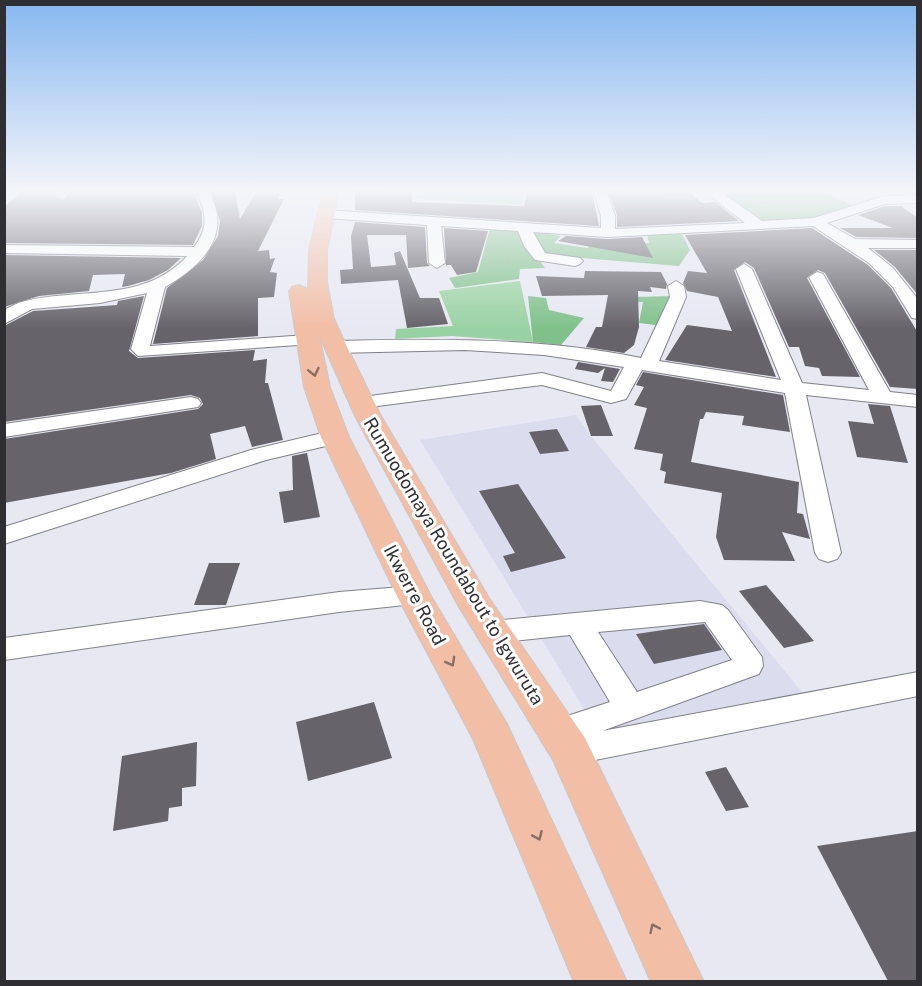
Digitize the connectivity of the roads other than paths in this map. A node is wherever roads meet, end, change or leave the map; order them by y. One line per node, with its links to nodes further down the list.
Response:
1 (209, 237): 9 (street)
2 (302, 237): 21 (main road, Ikwerre Road)
3 (435, 237): 11 (street)
4 (528, 237): 10 (street)
5 (844, 237): 6 (street)
6 (856, 243): 7 (street); 14 (street)
7 (918, 244)
8 (4, 249): 9 (street)
9 (200, 252): 17 (street)
10 (575, 261)
11 (437, 263)
12 (744, 269): 23 (street)
13 (817, 277): 24 (street)
14 (900, 285): 15 (street); 19 (street)
15 (918, 285)
16 (676, 286): 22 (street)
17 (157, 287): 18 (street); 21 (street)
18 (12, 306): 20 (street)
19 (918, 314)
20 (4, 319)
21 (321, 343): 22 (street); 26 (main road, Rumuodomaya Roundabout to Igwuruta); 29 (main road, Ikwerre Road, one-way to 29)
22 (642, 364): 23 (street); 26 (street)
23 (794, 388): 24 (street); 33 (street)
24 (883, 397): 25 (street)
25 (918, 401)
26 (362, 402): 30 (main road, Rumuodomaya Roundabout to Igwuruta)
27 (191, 403): 28 (street)
28 (4, 431)
29 (335, 437): 31 (main road, Ikwerre Road); 32 (street)
30 (396, 464): 31 (main road); 36 (main road, Rumuodomaya Roundabout to Igwuruta)
31 (353, 477): 34 (main road, Ikwerre Road)
32 (4, 536)
33 (828, 553)
34 (414, 596): 37 (street); 41 (main road, Ikwerre Road, one-way to 41)
35 (578, 623): 36 (street); 39 (street); 39 (street)
36 (493, 632): 40 (main road, Rumuodomaya Roundabout to Igwuruta)
37 (4, 649)
38 (918, 684): 40 (street)
39 (630, 708): 40 (street)
40 (564, 742): 42 (main road, Rumuodomaya Roundabout to Igwuruta, one-way to 40)
41 (601, 981)
42 (678, 981)

